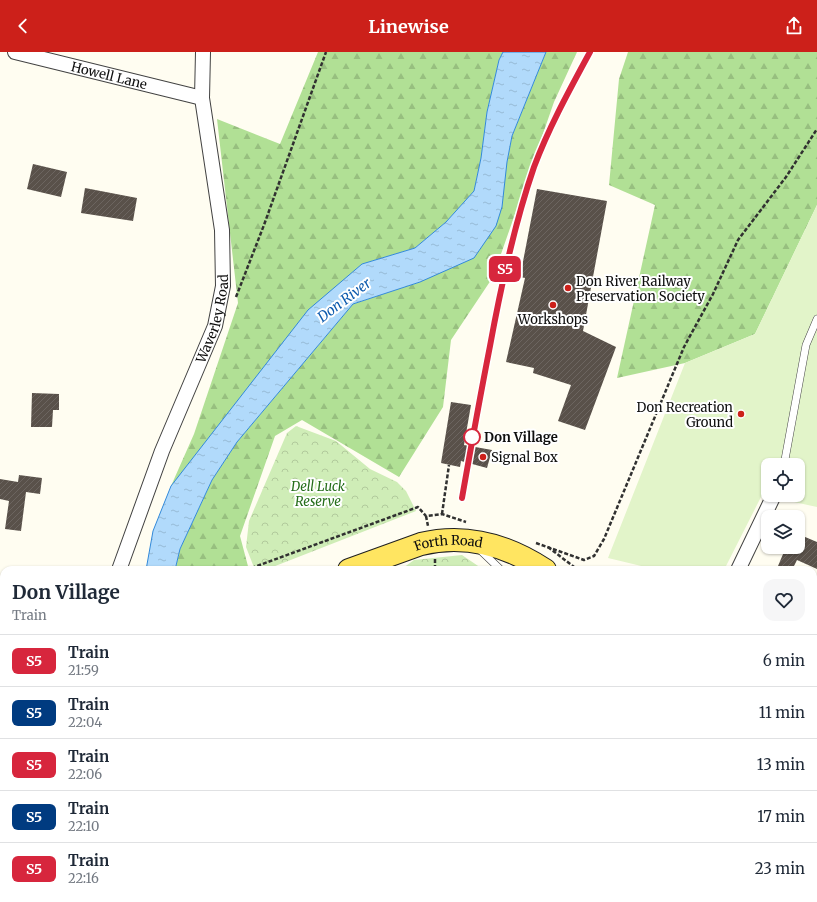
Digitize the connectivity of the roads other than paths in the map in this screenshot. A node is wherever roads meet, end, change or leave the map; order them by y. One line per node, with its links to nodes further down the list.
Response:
1 (16, 52): 3 (street, Howell Lane)
2 (203, 52): 3 (street, Waverley Road)
3 (202, 98): 8 (street, Waverley Road)
4 (817, 319): 5 (lane)
5 (785, 458)
6 (771, 502): 12 (street)
7 (470, 541): 9 (main road, Forth Road); 10 (lane); 11 (main road, Forth Road)
8 (120, 566)
9 (361, 566)
10 (497, 566)
11 (538, 566)
12 (740, 566)

